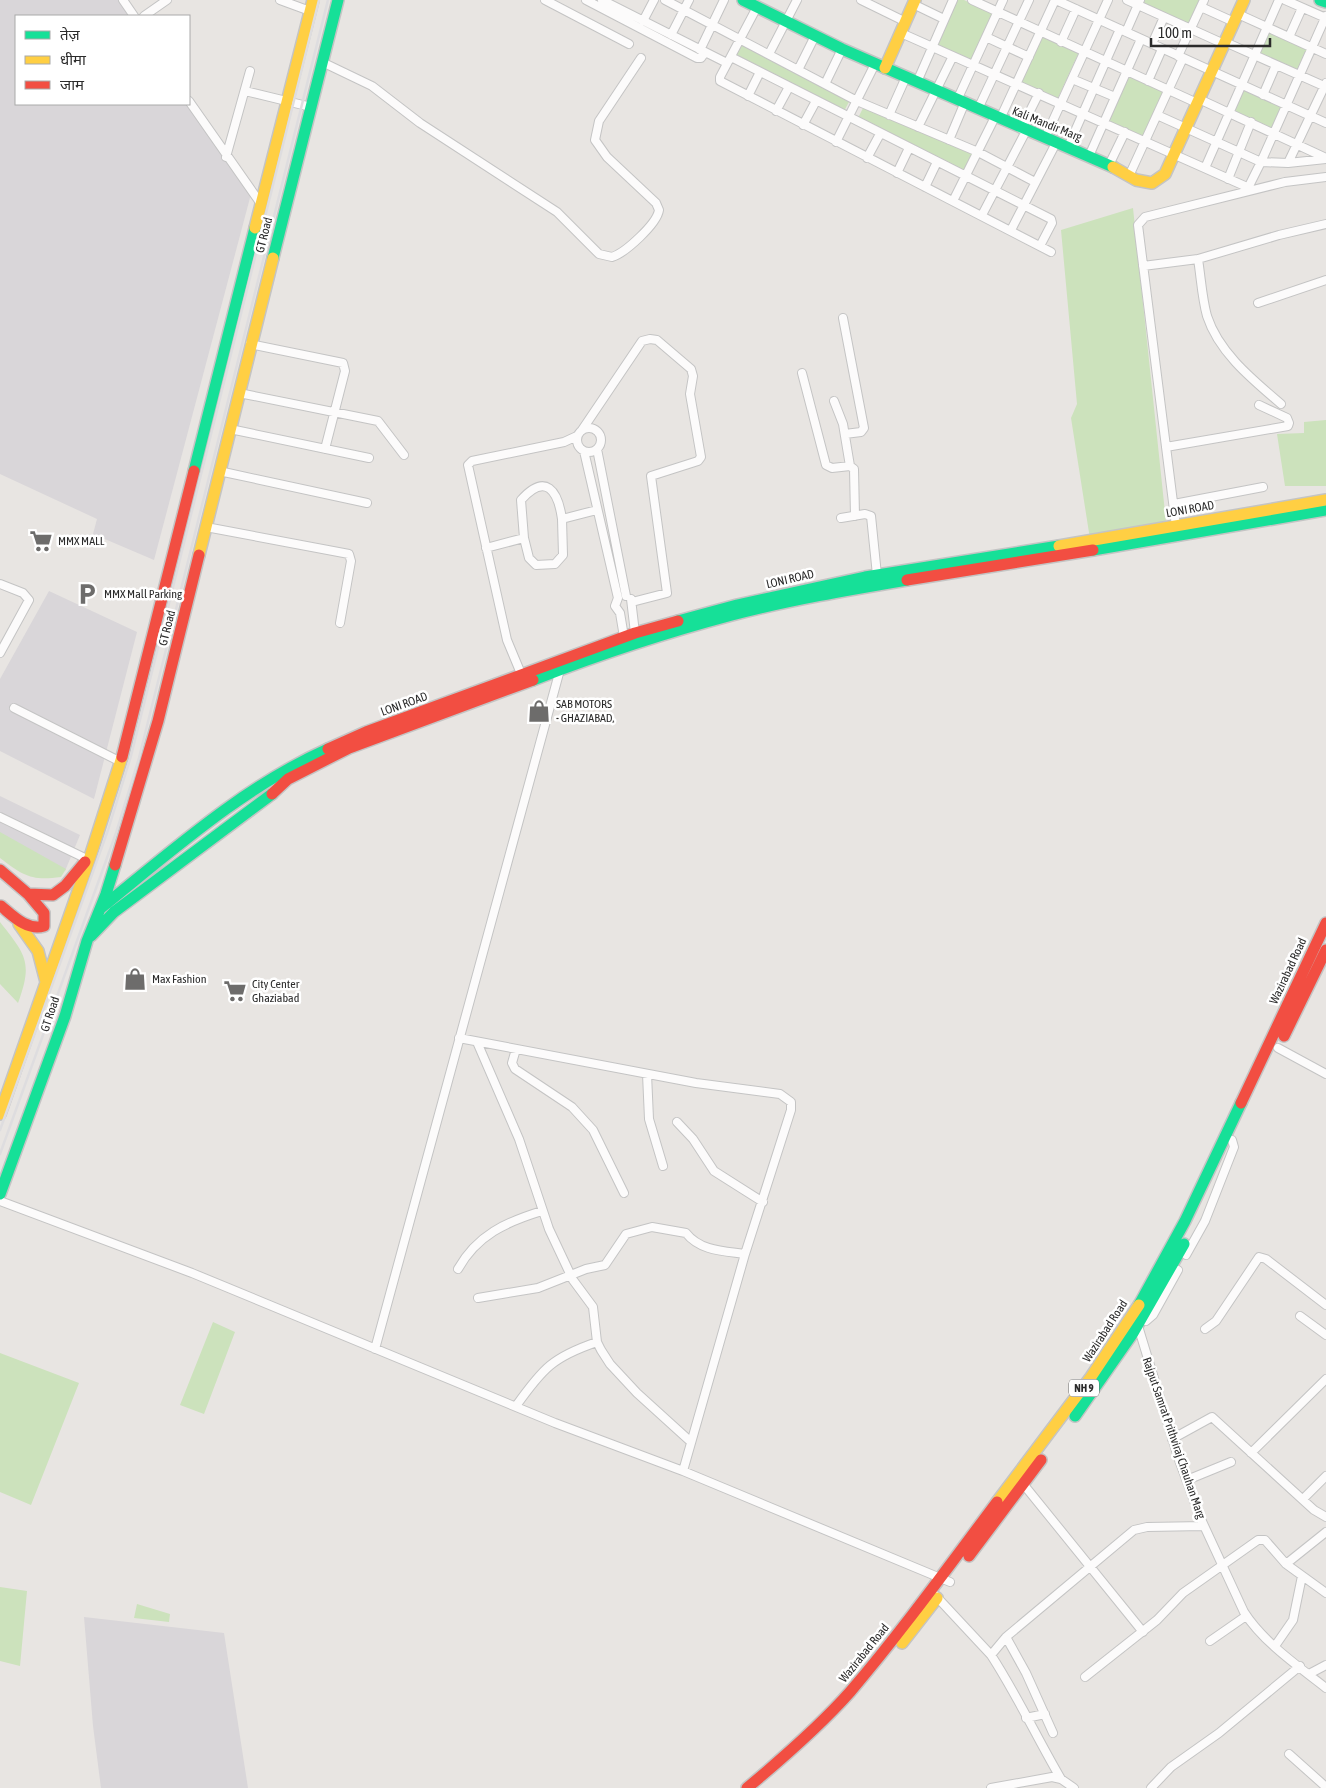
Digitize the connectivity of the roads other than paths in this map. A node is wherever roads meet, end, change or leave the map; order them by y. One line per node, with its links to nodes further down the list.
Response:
1 (123, 0): 36 (street)
2 (167, 0): 37 (street)
3 (280, 0): 31 (street)
4 (338, 0): 78 (main road, GT Road)
5 (545, 0): 61 (street)
6 (586, 0): 68 (street)
7 (602, 0): 28 (street)
8 (654, 0): 43 (street)
9 (665, 0): 34 (street)
10 (689, 0): 34 (street)
11 (724, 0): 47 (street)
12 (798, 0): 44 (street)
13 (863, 0): 45 (street)
14 (953, 0): 41 (street)
15 (1003, 0): 35 (street)
16 (1029, 0): 46 (street)
17 (1056, 0): 32 (street); 51 (street)
18 (1108, 0): 42 (street)
19 (1127, 0): 29 (street)
20 (1244, 0): 39 (main road, Kali Mandir Marg)
21 (1279, 0): 48 (street)
22 (1286, 0): 33 (street)
23 (1320, 0): 27 (main road)
24 (976, 1): 35 (street)
25 (750, 2): 44 (main road, Kali Mandir Marg); 57 (street)
26 (914, 2): 41 (street); 45 (main road)
27 (1326, 2)
28 (617, 3): 43 (street)
29 (1139, 3): 38 (street); 50 (street)
30 (1202, 4): 39 (street); 49 (street)
31 (312, 5): 111 (main road, GT Road)
32 (1075, 6): 42 (street); 59 (street)
33 (1302, 8): 40 (street); 56 (street)
34 (684, 10): 47 (street); 53 (street)
35 (998, 12): 46 (street); 55 (street)
36 (133, 15)
37 (145, 15)
38 (1164, 17): 49 (street); 62 (street)
39 (1236, 18): 48 (street); 60 (main road, Kali Mandir Marg)
40 (1326, 18): 65 (street)
41 (944, 19): 63 (street)
42 (1099, 20): 50 (street); 69 (street)
43 (643, 21): 53 (street)
44 (787, 22): 54 (main road, Kali Mandir Marg); 70 (street)
45 (906, 22): 52 (main road)
46 (1018, 22): 51 (street); 64 (street)
47 (712, 24): 57 (street); 68 (street)
48 (1267, 27): 56 (street); 72 (street)
49 (1190, 29): 60 (street); 75 (street)
50 (1123, 31): 58 (street); 79 (street)
51 (1040, 32): 59 (street); 74 (street)
52 (901, 33): 63 (street); 82 (main road)
53 (671, 35): 68 (street)
54 (814, 36): 66 (main road, Kali Mandir Marg); 83 (street)
55 (986, 37): 64 (street); 81 (street)
56 (1289, 37): 65 (street)
57 (740, 39): 70 (street); 77 (street)
58 (1141, 39): 62 (street); 85 (street)
59 (1061, 42): 69 (street)
60 (1225, 43): 72 (street); 87 (main road, Kali Mandir Marg)
61 (629, 44)
62 (1152, 44): 67 (street)
63 (932, 46): 73 (street); 93 (street)
64 (1007, 47): 74 (street); 88 (street)
65 (1312, 47): 71 (street); 89 (street)
66 (842, 49): 82 (main road, Kali Mandir Marg); 95 (street)
67 (1162, 49): 75 (street); 92 (street)
68 (702, 51): 77 (street)
69 (1084, 52): 79 (street); 91 (street)
70 (769, 54): 83 (street)
71 (1326, 54)
72 (1254, 55): 80 (street); 96 (street)
73 (953, 56): 81 (street); 100 (street)
74 (1029, 57): 94 (street)
75 (1180, 57): 87 (street); 101 (street)
76 (641, 58): 78 (street)
77 (729, 60): 86 (street); 105 (street)
78 (322, 62): 115 (main road, GT Road)
79 (1106, 62): 85 (street); 99 (street)
80 (1276, 64): 89 (street); 104 (street)
81 (974, 65): 88 (street); 107 (street)
82 (880, 66): 90 (main road, Kali Mandir Marg); 109 (street)
83 (798, 70): 95 (street)
84 (250, 71): 102 (street)
85 (1126, 71): 92 (street); 106 (street)
86 (760, 72): 98 (street); 105 (street)
87 (1212, 72): 96 (street); 110 (main road, Kali Mandir Marg)
88 (995, 74): 94 (street); 116 (street)
89 (1300, 75): 97 (street); 114 (street)
90 (906, 77): 93 (main road, Kali Mandir Marg); 120 (street)
91 (1072, 79): 99 (street); 113 (street)
92 (1148, 81): 101 (street)
93 (917, 82): 100 (main road, Kali Mandir Marg)
94 (1016, 83): 103 (street); 124 (street)
95 (825, 84): 109 (street)
96 (1240, 84): 104 (street); 118 (street)
97 (1326, 86): 122 (street)
98 (789, 87): 108 (street); 117 (street)
99 (1094, 88): 106 (street); 119 (street)
100 (936, 90): 107 (main road, Kali Mandir Marg); 129 (street)
101 (1169, 90): 110 (street); 121 (street)
102 (245, 91): 111 (street); 148 (street)
103 (1039, 93): 113 (street); 131 (street)
104 (1263, 94): 114 (street)
105 (748, 96): 117 (street)
106 (1115, 97): 125 (street)
107 (961, 100): 116 (main road, Kali Mandir Marg); 136 (street)
108 (816, 101): 123 (street); 128 (street)
109 (857, 101): 120 (street); 123 (street)
110 (1198, 101): 118 (street); 130 (main road, Kali Mandir Marg)
111 (287, 102): 115 (street); 166 (main road, GT Road)
112 (190, 103): 148 (street)
113 (1061, 103): 119 (street); 135 (street)
114 (1286, 105): 122 (street); 133 (street)
115 (311, 107): 178 (main road, GT Road)
116 (978, 109): 124 (main road, Kali Mandir Marg)
117 (776, 111): 128 (street)
118 (1228, 112): 126 (street); 139 (street)
119 (1083, 113): 125 (street); 142 (street)
120 (889, 115): 129 (street)
121 (1157, 115): 130 (street); 137 (street)
122 (1311, 116): 127 (street); 141 (street)
123 (848, 118): 134 (street); 138 (street)
124 (998, 118): 131 (main road, Kali Mandir Marg); 145 (street)
125 (1104, 122): 132 (street); 147 (street)
126 (1251, 122): 133 (street); 144 (street)
127 (1326, 123)
128 (804, 125): 138 (street)
129 (918, 127): 136 (street)
130 (1186, 129): 139 (street); 146 (main road, Kali Mandir Marg)
131 (1024, 130): 135 (main road, Kali Mandir Marg); 155 (street)
132 (1125, 132): 137 (street); 154 (street)
133 (1274, 132): 141 (street); 152 (street)
134 (880, 134): 143 (street); 149 (street)
135 (1045, 138): 140 (main road, Kali Mandir Marg)
136 (949, 140): 145 (street)
137 (1144, 141): 146 (street); 158 (street)
138 (836, 142): 149 (street)
139 (1216, 142): 144 (street); 156 (street)
140 (1056, 143): 142 (main road, Kali Mandir Marg); 162 (street)
141 (1298, 144): 150 (street); 153 (street)
142 (1068, 147): 147 (main road, Kali Mandir Marg)
143 (909, 148): 151 (street); 157 (street)
144 (1239, 151): 152 (street); 161 (street)
145 (978, 152): 155 (street); 159 (street)
146 (1174, 155): 156 (street); 158 (main road, Kali Mandir Marg)
147 (1089, 156): 154 (main road, Kali Mandir Marg)
148 (226, 157): 166 (street)
149 (867, 158): 157 (street)
150 (1326, 158): 153 (street)
151 (937, 162): 159 (street); 163 (street)
152 (1262, 162): 153 (street); 161 (street)
153 (1288, 163)
154 (1109, 165): 158 (main road, Kali Mandir Marg)
155 (1007, 168): 162 (street); 164 (street)
156 (1205, 168): 161 (street)
157 (897, 173): 163 (street)
158 (1129, 176)
159 (965, 177): 164 (street); 165 (street)
160 (1326, 177): 174 (street)
161 (1228, 179)
162 (1035, 182): 167 (street)
163 (925, 187): 165 (street)
164 (994, 191): 167 (street); 168 (street)
165 (953, 201): 168 (street)
166 (260, 204): 223 (main road, GT Road)
167 (1023, 206): 170 (street); 171 (street)
168 (982, 215): 170 (street)
169 (1326, 224): 173 (street)
170 (1010, 230): 171 (street)
171 (1040, 246): 172 (street)
172 (1051, 252)
173 (1198, 259): 174 (street); 182 (street)
174 (1143, 266): 188 (street)
175 (1326, 280): 176 (street)
176 (1258, 303)
177 (843, 318): 187 (street)
178 (250, 344): 180 (main road, GT Road); 184 (street)
179 (802, 373): 194 (street)
180 (238, 393): 184 (street); 185 (main road, GT Road)
181 (834, 401): 187 (street)
182 (1281, 404)
183 (1259, 405): 188 (street)
184 (334, 411): 189 (street); 192 (street)
185 (230, 429): 189 (street); 195 (main road, GT Road)
186 (580, 433): 190 (street); 191 (street); 209 (street); 213 (street)
187 (845, 434): 194 (street)
188 (1166, 447): 199 (street)
189 (325, 449): 193 (street)
190 (597, 449): 191 (street); 213 (street)
191 (584, 452): 201 (street)
192 (404, 456)
193 (369, 458)
194 (850, 466): 203 (street)
195 (219, 471): 198 (street); 207 (main road, GT Road)
196 (1262, 487): 199 (street)
197 (1326, 500): 200 (main road, LONI ROAD)
198 (367, 503)
199 (1174, 504): 206 (street)
200 (1303, 508): 202 (main road, LONI ROAD); 206 (main road, LONI ROAD); 219 (main road, LONI ROAD)
201 (597, 510): 205 (street); 212 (street)
202 (1326, 510)
203 (855, 516): 204 (street); 210 (street)
204 (842, 518)
205 (562, 519): 208 (street); 208 (street)
206 (1176, 526): 210 (main road, LONI ROAD)
207 (206, 527): 215 (street); 230 (main road, GT Road)
208 (524, 538): 209 (street)
209 (486, 548): 220 (street)
210 (877, 575): 216 (main road, LONI ROAD)
211 (0, 584): 217 (street)
212 (618, 598): 213 (street); 214 (street)
213 (630, 603): 214 (street); 216 (street)
214 (620, 613): 216 (street)
215 (340, 623)
216 (630, 635): 219 (main road, LONI ROAD)
217 (4, 638): 218 (street)
218 (0, 653)
219 (561, 665): 220 (main road, LONI ROAD); 222 (main road, LONI ROAD); 236 (street)
220 (522, 676): 222 (main road, LONI ROAD)
221 (14, 708): 223 (street)
222 (417, 718): 224 (main road, LONI ROAD)
223 (121, 762): 226 (main road, GT Road)
224 (286, 775): 230 (main road); 232 (main road)
225 (0, 818): 226 (street)
226 (88, 859): 228 (main road); 235 (main road, GT Road)
227 (0, 870): 228 (main road)
228 (28, 894): 229 (main road)
229 (0, 905): 235 (main road)
230 (100, 909): 232 (main road, GT Road)
231 (1326, 923): 256 (main road, Wazirabad Road / NH 9)
232 (87, 941): 246 (main road, GT Road)
233 (1326, 950): 234 (main road, Wazirabad Road / NH 9)
234 (1323, 963): 238 (main road, Wazirabad Road / NH 9)
235 (46, 982): 242 (main road, GT Road)
236 (459, 1038): 237 (street); 260 (street)
237 (477, 1042): 239 (street); 249 (street)
238 (1278, 1048): 241 (street); 256 (main road, Wazirabad Road / NH 9)
239 (516, 1049): 240 (street); 245 (street)
240 (647, 1074): 244 (street); 248 (street)
241 (1326, 1074)
242 (0, 1114)
243 (678, 1122): 248 (street)
244 (663, 1166)
245 (624, 1193)
246 (0, 1194)
247 (0, 1201): 260 (street)
248 (763, 1202): 250 (street)
249 (542, 1211): 251 (street); 252 (street)
250 (745, 1254): 252 (street); 264 (street)
251 (458, 1268)
252 (570, 1276): 253 (street); 259 (street)
253 (478, 1298)
254 (1326, 1305): 257 (street)
255 (1300, 1316): 258 (street)
256 (1133, 1324): 263 (street, Rajput Samrat Prithviraj Chauhan Marg); 270 (main road, Wazirabad Road / NH 9); 279 (main road, Wazirabad Road / NH 9)
257 (1205, 1329)
258 (1326, 1335)
259 (597, 1342): 262 (street); 264 (street)
260 (375, 1349): 262 (street)
261 (1326, 1380): 265 (street)
262 (516, 1406): 267 (street)
263 (1172, 1439): 265 (street); 269 (street, Rajput Samrat Prithviraj Chauhan Marg)
264 (691, 1442): 267 (street)
265 (1251, 1453): 271 (street)
266 (1231, 1462): 269 (street)
267 (683, 1471): 279 (street)
268 (1326, 1476): 271 (street)
269 (1187, 1480): 273 (street, Rajput Samrat Prithviraj Chauhan Marg)
270 (1024, 1485): 277 (street); 279 (main road, Wazirabad Road / NH 9)
271 (1303, 1500): 272 (street)
272 (1325, 1516)
273 (1204, 1526): 276 (street, Rajput Samrat Prithviraj Chauhan Marg); 277 (street)
274 (1326, 1532): 275 (street)
275 (1286, 1564): 276 (street); 278 (street)
276 (1223, 1566): 282 (street, Rajput Samrat Prithviraj Chauhan Marg); 283 (street)
277 (1089, 1568): 283 (street); 284 (street)
278 (1302, 1576): 280 (street); 286 (street)
279 (945, 1580): 281 (main road, Wazirabad Road / NH 9)
280 (1326, 1593)
281 (934, 1594): 287 (street); 299 (main road, Wazirabad Road / NH 9); 300 (main road, Wazirabad Road / NH 9)
282 (1246, 1616): 285 (street); 286 (street, Rajput Samrat Prithviraj Chauhan Marg)
283 (1143, 1632): 291 (street)
284 (1006, 1637): 287 (street); 293 (street)
285 (1210, 1641)
286 (1274, 1646): 289 (street, Rajput Samrat Prithviraj Chauhan Marg)
287 (991, 1655): 294 (street)
288 (1326, 1665): 290 (street)
289 (1300, 1666): 290 (street, Rajput Samrat Prithviraj Chauhan Marg); 303 (street)
290 (1309, 1674): 292 (street, Rajput Samrat Prithviraj Chauhan Marg)
291 (1085, 1677)
292 (1326, 1688)
293 (1045, 1714): 294 (street); 295 (street)
294 (1026, 1718): 297 (street)
295 (1053, 1733)
296 (1289, 1754): 298 (street)
297 (1060, 1779): 301 (street); 302 (street)
298 (1326, 1787)
299 (747, 1788)
300 (763, 1788)
301 (990, 1788)
302 (1074, 1788)
303 (1151, 1788)

